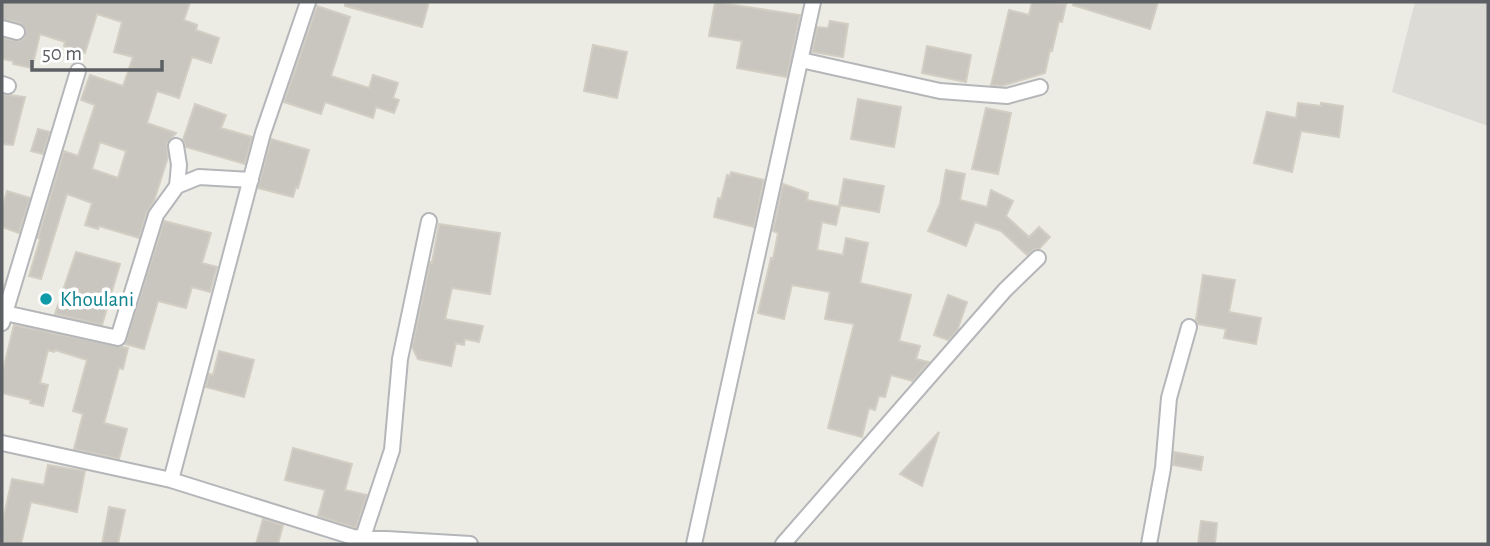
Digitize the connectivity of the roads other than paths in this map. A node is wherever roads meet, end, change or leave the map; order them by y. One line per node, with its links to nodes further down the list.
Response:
1 (308, 2): 9 (street)
2 (813, 2): 5 (street)
3 (2, 28): 4 (street)
4 (16, 32)
5 (801, 60): 7 (street); 19 (street)
6 (78, 71): 13 (street)
7 (1040, 87)
8 (176, 146): 10 (street)
9 (251, 180): 10 (street); 16 (street)
10 (177, 186): 13 (street)
11 (429, 221): 17 (street)
12 (1038, 258): 20 (street)
13 (3, 318)
14 (1189, 327): 21 (street)
15 (2, 443): 16 (street)
16 (171, 480): 17 (street)
17 (356, 539): 18 (street)
18 (470, 544)
19 (694, 544)
20 (783, 544)
21 (1149, 544)

